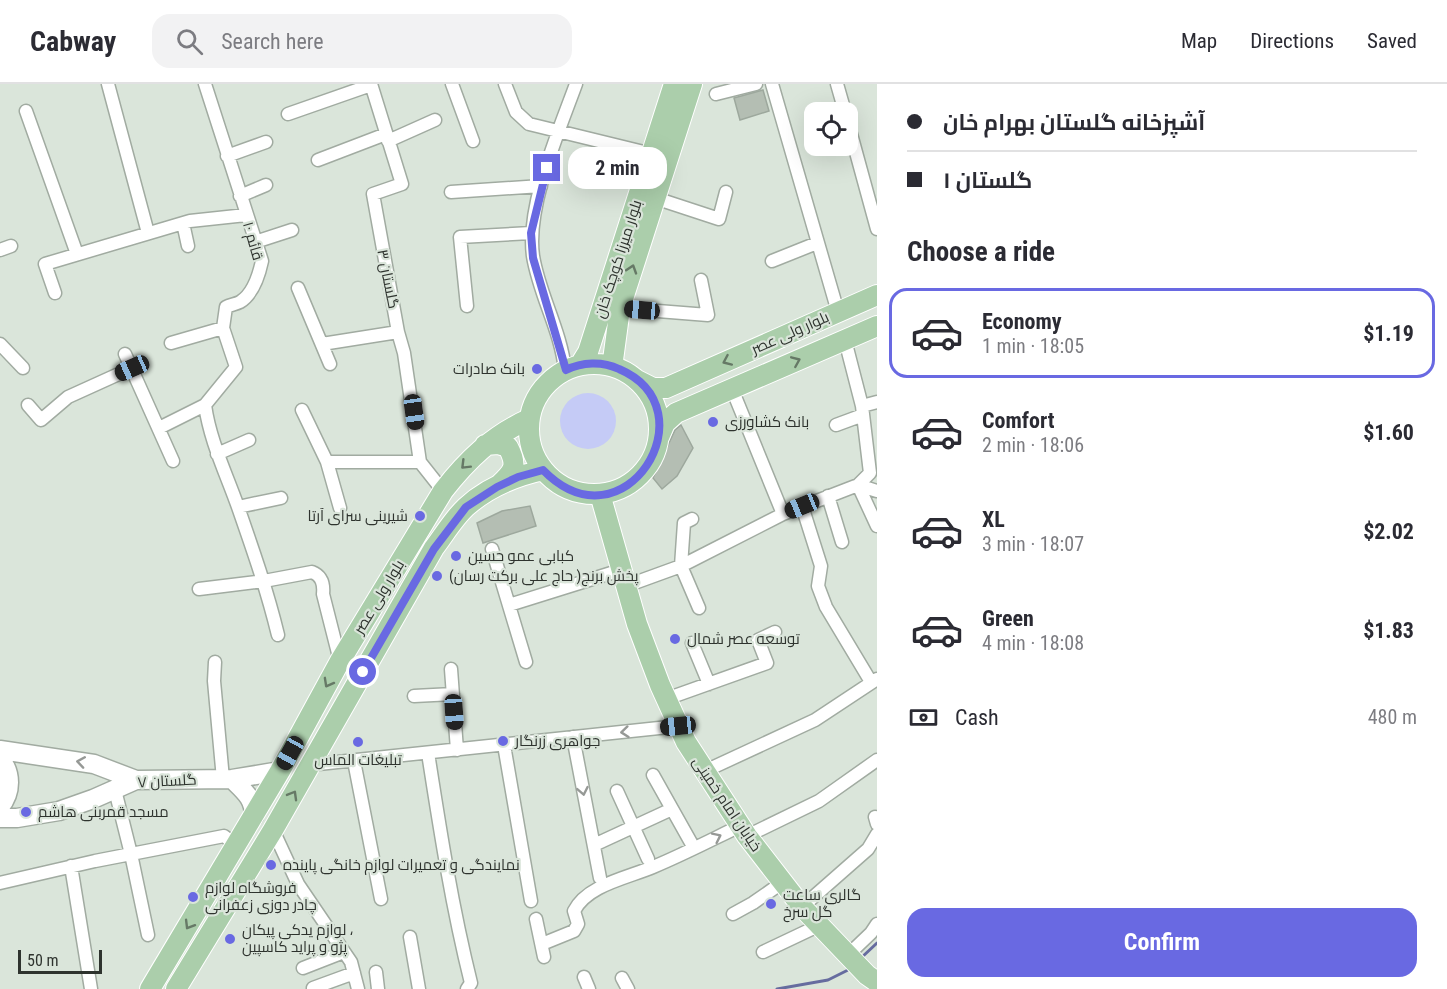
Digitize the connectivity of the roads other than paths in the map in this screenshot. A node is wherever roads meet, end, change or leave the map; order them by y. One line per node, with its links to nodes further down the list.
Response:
1 (108, 84): 35 (street)
2 (205, 84): 22 (street, قائم ۱۰)
3 (452, 84): 19 (street)
4 (505, 84): 17 (street)
5 (576, 84): 17 (street)
6 (674, 84): 21 (main road, بلوار میرزا کوچک خان)
7 (692, 84): 30 (main road, بلوار میرزا کوچک خان)
8 (756, 84): 12 (street)
9 (772, 84): 38 (street)
10 (837, 84): 13 (street)
11 (371, 85): 15 (street); 18 (street, گلستان ۳)
12 (716, 94)
13 (842, 102)
14 (26, 111): 40 (street)
15 (288, 114)
16 (435, 120): 18 (street)
17 (558, 132): 21 (street); 26 (street)
18 (387, 137): 24 (street); 51 (street, گلستان ۳)
19 (473, 141)
20 (267, 142): 22 (street)
21 (652, 154): 61 (main road, بلوار میرزا کوچک خان)
22 (227, 156): 29 (street, قائم ۱۰)
23 (857, 156): 33 (street)
24 (318, 160)
25 (266, 185): 29 (street)
26 (541, 186): 27 (street); 36 (street)
27 (451, 192)
28 (726, 192): 30 (street)
29 (240, 196): 31 (street, قائم ۱۰)
30 (655, 198): 47 (main road, بلوار میرزا کوچک خان, one-way to 30)
31 (246, 215): 32 (street); 37 (street, قائم ۱۰)
32 (183, 223): 35 (street); 39 (street)
33 (877, 229)
34 (292, 230): 37 (street)
35 (148, 233): 40 (street)
36 (531, 233): 46 (street); 61 (street)
37 (255, 242): 50 (street, قائم ۱۰)
38 (817, 243): 41 (street); 48 (street)
39 (188, 246)
40 (77, 254): 44 (street)
41 (772, 261)
42 (701, 280): 47 (street)
43 (298, 288): 55 (street)
44 (55, 293)
45 (877, 295): 48 (main road, بلوار ولی عصر)
46 (467, 306)
47 (620, 308): 58 (main road, بلوار میرزا کوچک خان)
48 (838, 312): 62 (main road, بلوار ولی عصر, one-way to 62)
49 (877, 326): 52 (main road, بلوار ولی عصر)
50 (223, 328): 53 (street); 66 (street)
51 (398, 332): 55 (street); 78 (street, گلستان ۳)
52 (845, 340): 63 (main road, بلوار ولی عصر, one-way to 52); 68 (street)
53 (171, 343)
54 (0, 344): 59 (street)
55 (322, 344): 57 (street)
56 (125, 354): 60 (street)
57 (330, 364)
58 (615, 367): 61 (main road); 62 (main road)
59 (23, 368)
60 (132, 368): 65 (street); 71 (street)
61 (573, 368): 69 (main road)
62 (637, 380): 73 (main road)
63 (732, 388): 73 (main road, بلوار ولی عصر); 90 (street)
64 (877, 402): 68 (street)
65 (28, 405)
66 (206, 405): 71 (street); 75 (street)
67 (302, 410): 77 (street)
68 (862, 410): 70 (street); 80 (street)
69 (529, 419): 74 (main road, بلوار ولی عصر); 79 (main road)
70 (836, 425)
71 (159, 428): 76 (street)
72 (249, 440): 75 (street)
73 (658, 440): 84 (main road)
74 (485, 446): 81 (main road); 82 (main road, بلوار ولی عصر, one-way to 82)
75 (218, 454): 88 (street)
76 (173, 461)
77 (327, 462): 78 (street); 89 (street)
78 (420, 462): 82 (street)
79 (543, 470): 81 (main road, بلوار ولی عصر); 84 (main road)
80 (858, 485): 83 (street); 85 (street); 92 (street)
81 (497, 487): 122 (main road, بلوار ولی عصر)
82 (443, 491): 104 (main road, بلوار ولی عصر)
83 (877, 491)
84 (600, 494): 96 (main road, خیابان امام خمینی)
85 (828, 496): 87 (street); 93 (street)
86 (281, 498): 88 (street)
87 (802, 506): 90 (street); 108 (street)
88 (238, 507): 97 (street)
89 (340, 508)
90 (783, 514): 95 (street)
91 (692, 519): 95 (street)
92 (877, 526)
93 (842, 542)
94 (492, 549): 99 (street)
95 (681, 566): 96 (street); 100 (street)
96 (624, 578): 99 (street); 112 (main road, خیابان امام خمینی)
97 (264, 581): 98 (street); 102 (street); 104 (street)
98 (199, 589)
99 (509, 604): 106 (street)
100 (699, 608)
101 (775, 632): 109 (street)
102 (278, 635)
103 (692, 643): 109 (street)
104 (340, 661): 123 (main road, بلوار ولی عصر, one-way to 123)
105 (215, 662): 126 (street)
106 (526, 662)
107 (451, 669): 110 (street)
108 (874, 681): 124 (street)
109 (709, 684): 112 (street)
110 (453, 694): 111 (street); 117 (street)
111 (414, 696)
112 (666, 699): 113 (main road, خیابان امام خمینی)
113 (678, 726): 114 (street, one-way to 114); 124 (main road, خیابان امام خمینی)
114 (573, 737): 115 (street); 139 (street, one-way to 139)
115 (504, 745): 117 (street); 148 (street)
116 (0, 750): 127 (main road, one-way to 116)
117 (457, 750): 118 (street)
118 (428, 753): 121 (street); 164 (street)
119 (0, 758): 130 (main road)
120 (877, 760): 136 (street)
121 (354, 761): 122 (street); 147 (street)
122 (309, 765): 135 (main road, بلوار ولی عصر, one-way to 122)
123 (280, 771): 126 (main road, گلستان ۷); 132 (main road, بلوار ولی عصر)
124 (705, 771): 136 (main road, خیابان امام خمینی)
125 (653, 775): 131 (street)
126 (227, 779): 127 (main road, گلستان ۷); 132 (main road)
127 (136, 780): 128 (main road, گلستان ۷)
128 (115, 790): 133 (main road, گلستان ۷); 141 (street)
129 (617, 791): 134 (street)
130 (0, 807)
131 (672, 809): 134 (street); 140 (street)
132 (254, 816): 138 (main road, بلوار ولی عصر)
133 (0, 818)
134 (634, 828): 139 (street); 142 (street)
135 (273, 830): 158 (street); 167 (main road, بلوار ولی عصر)
136 (743, 831): 140 (street, one-way to 136); 145 (main road, خیابان امام خمینی)
137 (877, 834): 149 (street)
138 (236, 845): 141 (street); 166 (main road, بلوار ولی عصر, one-way to 166)
139 (594, 845): 144 (street)
140 (694, 848): 151 (street)
141 (131, 854): 143 (street); 154 (street)
142 (648, 859)
143 (71, 866): 146 (street); 165 (street)
144 (600, 878)
145 (783, 882): 149 (main road, خیابان امام خمینی); 150 (street)
146 (0, 883)
147 (381, 898)
148 (531, 901)
149 (802, 907): 153 (main road, خیابان امام خمینی)
150 (733, 914)
151 (536, 919)
152 (877, 924): 157 (street)
153 (820, 925): 156 (street); 157 (main road, خیابان امام خمینی)
154 (148, 935)
155 (410, 937): 170 (street)
156 (763, 952)
157 (848, 955): 162 (main road, خیابان امام خمینی)
158 (350, 962): 159 (street); 163 (street); 168 (street)
159 (303, 968)
160 (376, 972): 169 (street)
161 (622, 978): 171 (street)
162 (870, 981)
163 (313, 988)
164 (469, 988)
165 (91, 989)
166 (150, 989)
167 (176, 989)
168 (358, 989)
169 (378, 989)
170 (419, 989)
171 (628, 989)

